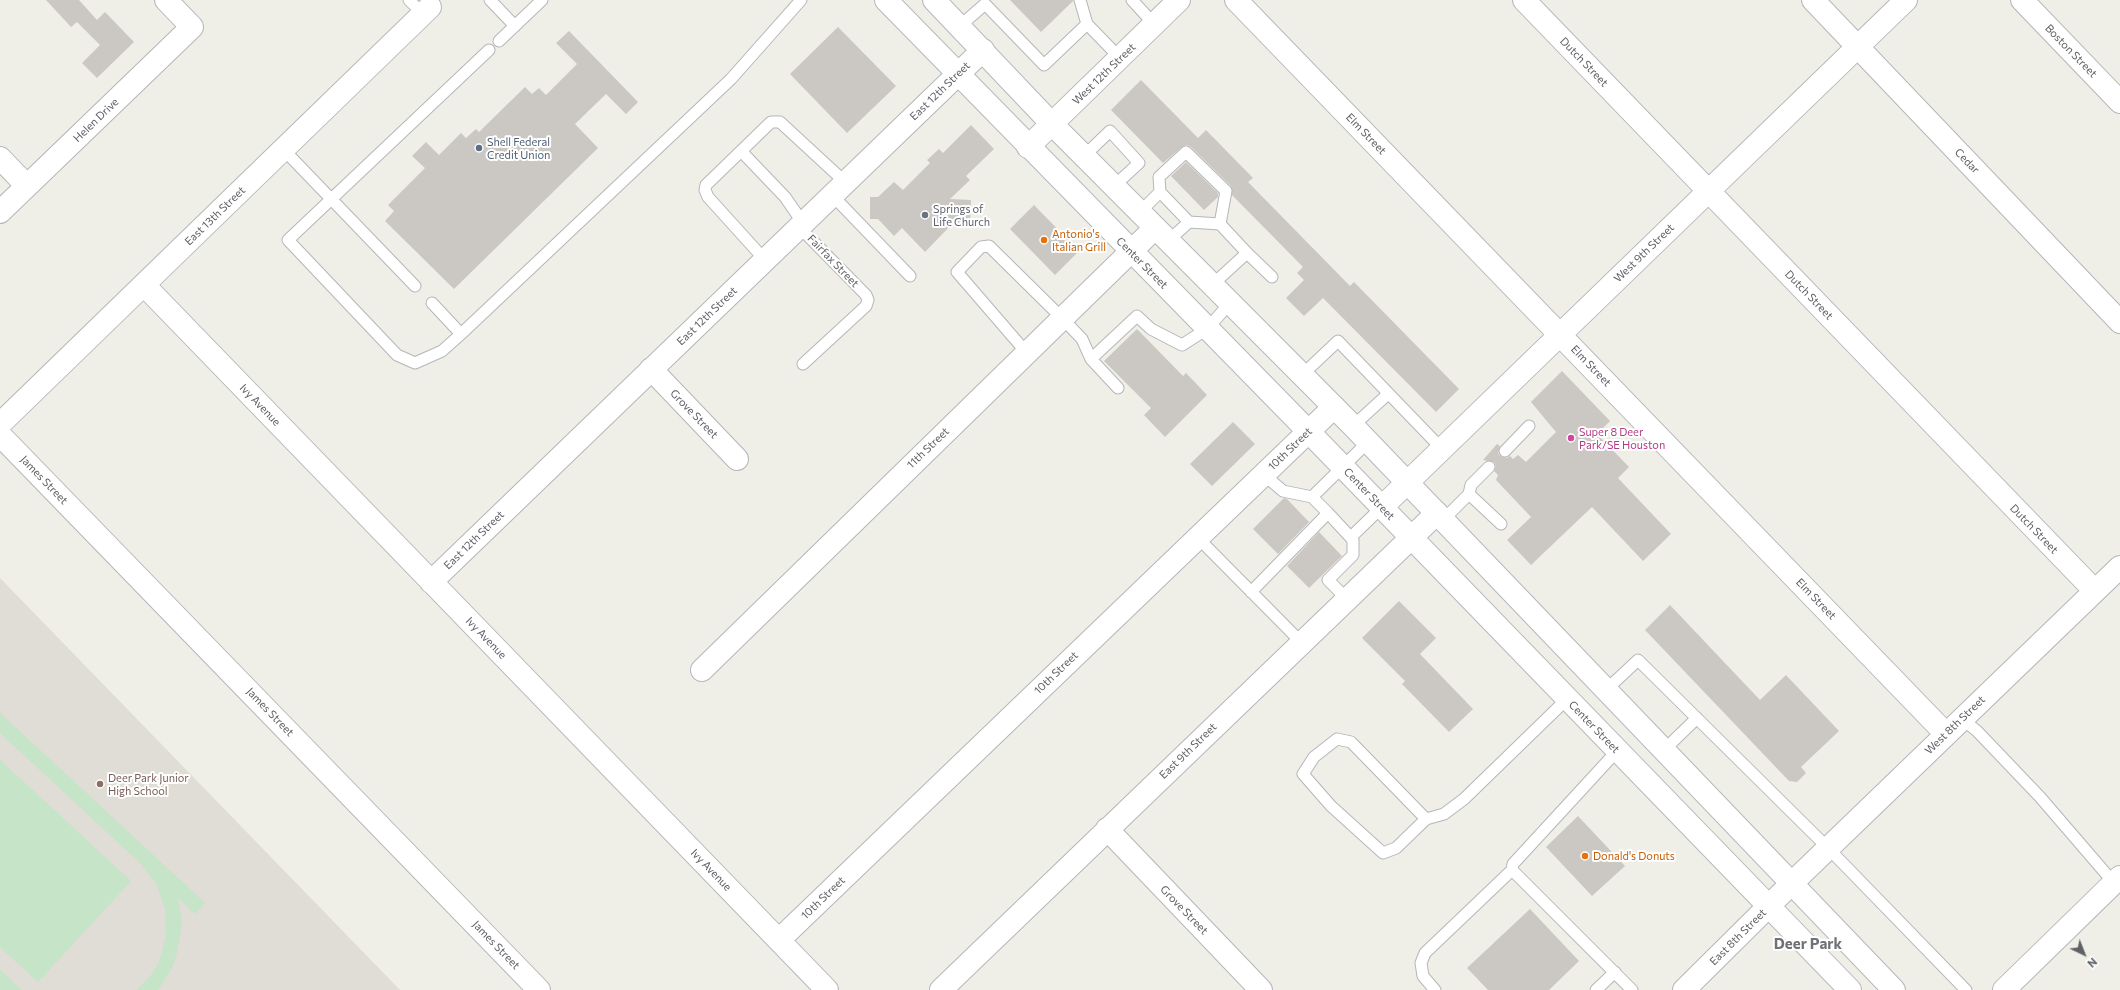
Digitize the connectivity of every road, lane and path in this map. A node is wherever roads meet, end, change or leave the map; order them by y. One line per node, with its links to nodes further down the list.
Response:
1 (166, 0): 34 (street, Helen Drive)
2 (490, 0): 19 (lane)
3 (542, 0): 19 (lane)
4 (801, 0): 59 (lane)
5 (886, 0): 26 (street, Center Street)
6 (1080, 0): 17 (lane)
7 (1132, 0): 18 (lane)
8 (1179, 0): 18 (street, West 12th Street)
9 (1236, 0): 60 (street, Elm Street)
10 (1524, 0): 37 (street, Dutch Street)
11 (1813, 0): 22 (street, Cedar)
12 (1906, 0): 22 (street, West 9th Street)
13 (2022, 0): 27 (street, Boston Street)
14 (983, 2): 17 (lane); 20 (lane)
15 (943, 3): 20 (street)
16 (421, 7): 30 (street, East 13th Street)
17 (1087, 24): 25 (lane)
18 (1154, 24): 25 (street, West 12th Street)
19 (515, 26): 21 (lane)
20 (960, 26): 24 (street)
21 (499, 41)
22 (1858, 46): 37 (street, West 9th Street); 57 (street, Cedar)
23 (489, 50): 39 (lane)
24 (983, 50): 26 (street, East 12th Street); 28 (street)
25 (1120, 58): 28 (street, West 12th Street)
26 (957, 74): 29 (street, Center Street); 36 (street, East 12th Street)
27 (2120, 102)
28 (1051, 123): 29 (street, West 12th Street); 32 (street)
29 (1028, 147): 46 (street, Center Street)
30 (284, 149): 39 (lane); 51 (street, East 13th Street)
31 (741, 151): 36 (lane); 43 (lane, Fairfax Street); 48 (lane)
32 (1084, 156): 35 (street); 35 (lane)
33 (0, 158): 34 (street)
34 (27, 186): 40 (street, Helen Drive)
35 (1114, 186): 41 (street)
36 (839, 189): 43 (street, East 12th Street); 49 (lane)
37 (1709, 191): 60 (street, West 9th Street); 93 (street, Dutch Street)
38 (1160, 192): 41 (lane); 42 (lane); 44 (lane)
39 (331, 199): 53 (lane); 59 (lane)
40 (0, 212)
41 (1140, 212): 45 (street)
42 (1189, 222): 44 (lane); 45 (lane)
43 (803, 223): 48 (street, East 12th Street); 63 (lane, Fairfax Street)
44 (1220, 224): 47 (lane)
45 (1162, 234): 46 (street, 11th Street); 52 (street)
46 (1131, 251): 56 (street, 11th Street); 58 (street, Center Street)
47 (1247, 253): 50 (lane); 52 (lane)
48 (765, 260): 64 (street, East 12th Street)
49 (910, 276)
50 (1272, 277)
51 (144, 285): 69 (street, East 13th Street); 92 (street, Ivy Avenue)
52 (1212, 285): 55 (street)
53 (415, 286)
54 (432, 303): 59 (lane)
55 (1230, 303): 58 (lane); 65 (street)
56 (1062, 318): 61 (street, 11th Street); 61 (lane); 62 (lane)
57 (2120, 322)
58 (1207, 328): 62 (lane); 72 (street, Center Street)
59 (461, 334)
60 (1561, 334): 75 (street, West 9th Street); 102 (street, Elm Street)
61 (1026, 352): 97 (street, 11th Street)
62 (1091, 360): 66 (lane)
63 (803, 364)
64 (651, 369): 77 (street, Grove Street); 92 (street, East 12th Street)
65 (1302, 375): 67 (lane); 68 (street)
66 (1118, 388)
67 (1388, 394): 70 (lane); 75 (lane)
68 (1334, 407): 70 (street); 72 (street, 10th Street)
69 (0, 424)
70 (1353, 426): 74 (street)
71 (1530, 426): 76 (lane)
72 (1308, 431): 78 (street, Center Street); 80 (street, 10th Street)
73 (0, 435): 115 (street, James Street)
74 (1368, 442): 78 (lane); 81 (street)
75 (1442, 449): 81 (street, West 9th Street)
76 (1505, 451)
77 (737, 459)
78 (1343, 467): 83 (lane); 84 (street, Center Street)
79 (1490, 467): 82 (lane)
80 (1263, 474): 83 (lane); 88 (street, 10th Street)
81 (1407, 483): 84 (street, West 9th Street); 86 (street)
82 (1469, 494): 86 (lane); 87 (lane)
83 (1312, 497): 85 (lane)
84 (1382, 507): 89 (lane); 90 (street, Center Street)
85 (1328, 513): 89 (lane); 94 (lane)
86 (1440, 516): 90 (street, East 9th Street); 98 (street)
87 (1501, 524)
88 (1197, 537): 94 (lane); 112 (street, 10th Street)
89 (1350, 537): 95 (lane)
90 (1411, 538): 95 (street, East 9th Street); 99 (street, Center Street)
91 (2120, 567): 93 (street, West 8th Street)
92 (431, 582): 112 (street, Ivy Avenue)
93 (2095, 591): 101 (street, West 8th Street)
94 (1251, 592): 96 (lane)
95 (1346, 599): 96 (street, East 9th Street)
96 (1301, 642): 106 (street, East 9th Street)
97 (702, 670)
98 (1606, 690): 100 (lane); 103 (street)
99 (1567, 699): 104 (street, Center Street); 105 (lane)
100 (1697, 718): 103 (lane); 107 (lane)
101 (1962, 718): 102 (street, West 8th Street); 109 (lane)
102 (1946, 734): 107 (street, West 8th Street)
103 (1664, 750): 110 (street)
104 (1617, 751): 108 (lane); 111 (street, Center Street)
105 (1426, 819): 105 (lane)
106 (1107, 829): 114 (street, East 9th Street); 117 (street, Grove Street)
107 (1828, 848): 110 (street, West 8th Street); 124 (lane)
108 (1512, 870): 113 (lane); 118 (lane)
109 (2117, 880): 125 (street)
110 (1791, 884): 111 (street, East 8th Street); 123 (street)
111 (1769, 906): 121 (street, East 8th Street); 122 (street, Center Street)
112 (779, 940): 116 (street, Ivy Avenue)
113 (1615, 972): 119 (lane); 120 (lane)
114 (952, 986)
115 (540, 990)
116 (828, 990)
117 (1261, 990)
118 (1436, 990)
119 (1596, 990)
120 (1632, 990)
121 (1684, 990)
122 (1850, 990)
123 (1894, 990)
124 (1966, 990)
125 (2004, 990)

